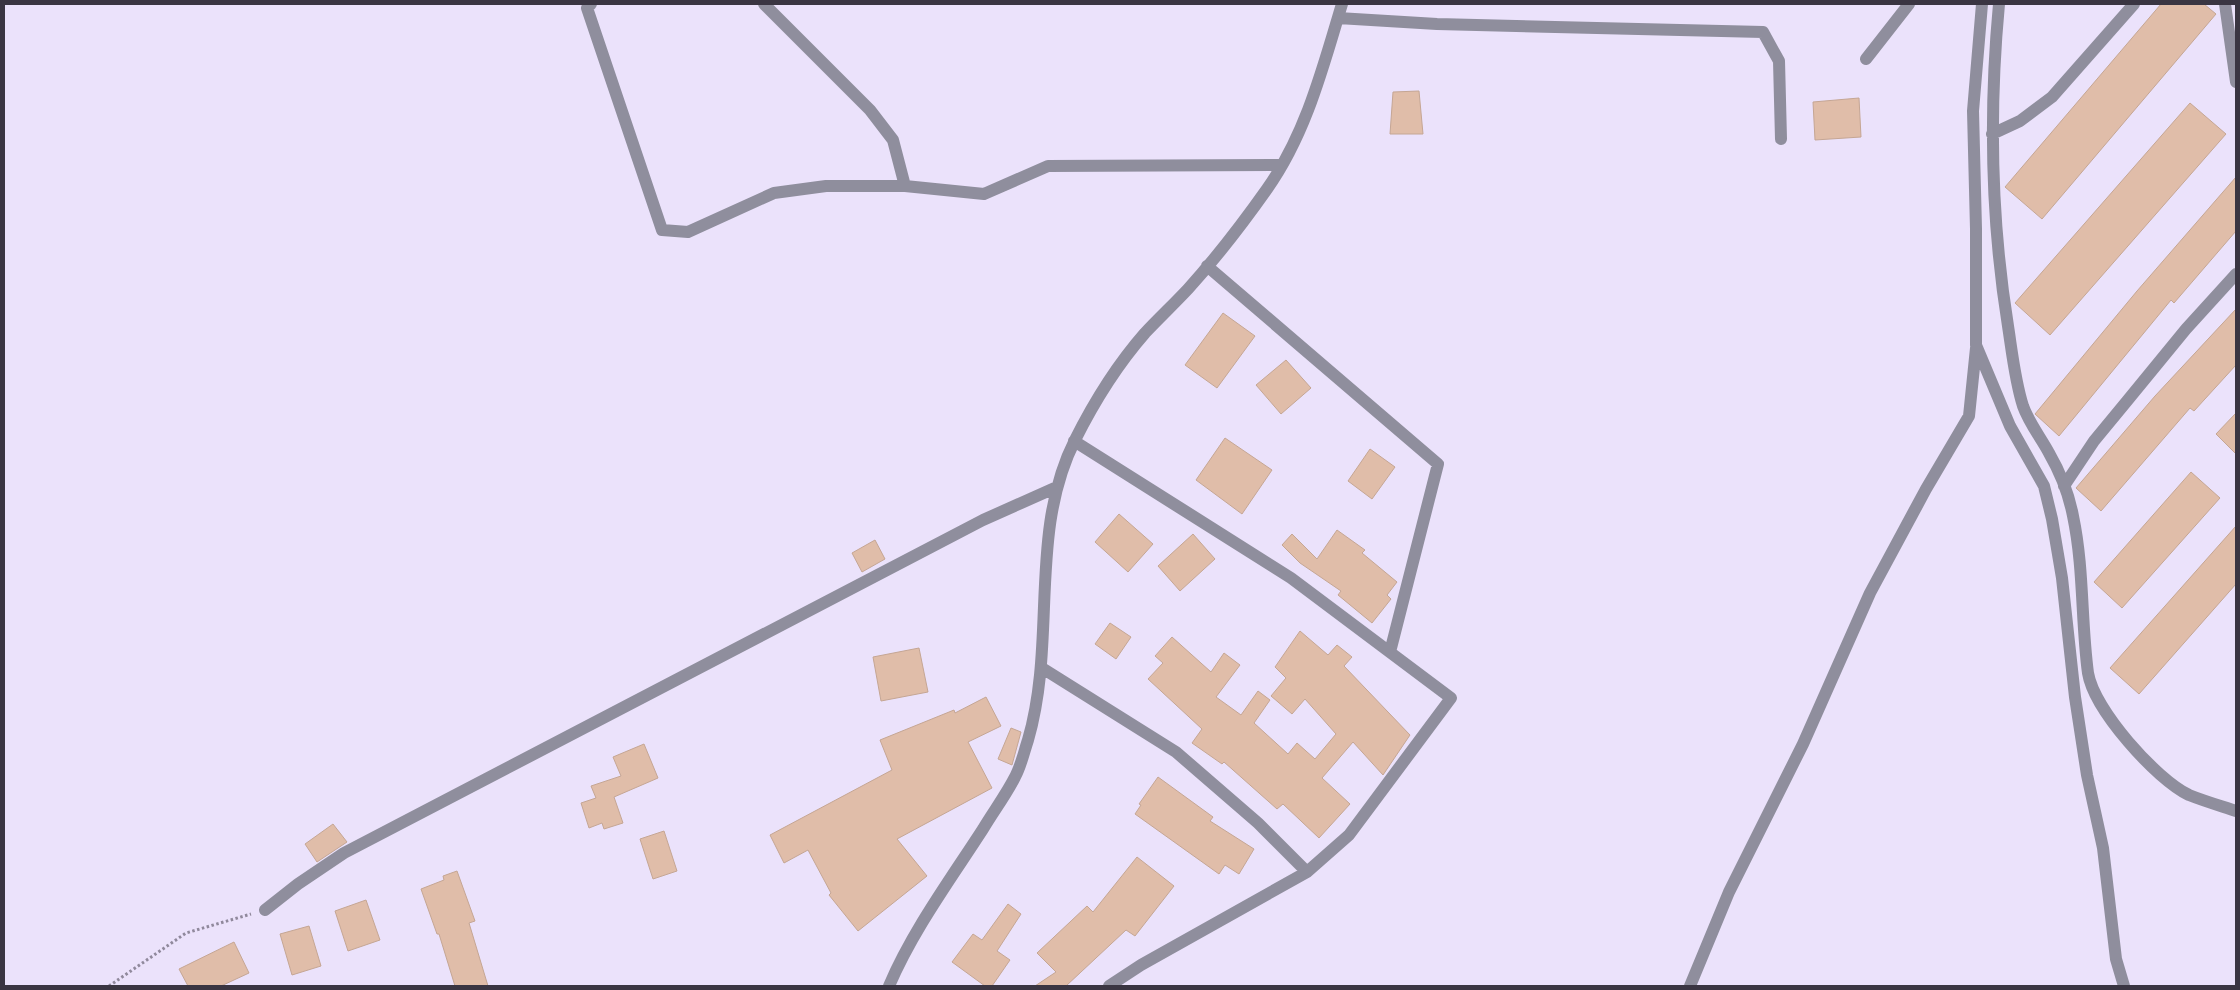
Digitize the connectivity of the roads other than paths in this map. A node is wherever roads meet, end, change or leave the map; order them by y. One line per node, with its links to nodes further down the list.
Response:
1 (591, 4): 15 (street)
2 (764, 4): 15 (street)
3 (1342, 4): 9 (street)
4 (1909, 4): 10 (street)
5 (1982, 4): 18 (street)
6 (1999, 4): 12 (street)
7 (2134, 4): 12 (street)
8 (2225, 4): 11 (street)
9 (1338, 18): 13 (street); 14 (street)
10 (1866, 59)
11 (2236, 82)
12 (1992, 134): 20 (street)
13 (1781, 139)
14 (1282, 165): 15 (street); 16 (street)
15 (906, 186)
16 (1207, 266): 19 (street); 22 (street)
17 (2236, 274): 20 (street)
18 (1976, 345): 29 (street); 30 (street)
19 (1074, 441): 21 (street); 22 (street)
20 (2064, 486): 24 (street)
21 (1057, 487): 23 (street); 26 (street)
22 (1390, 652): 25 (street)
23 (1042, 668): 25 (street); 27 (street)
24 (2236, 810)
25 (1307, 872): 28 (street)
26 (266, 910)
27 (889, 986)
28 (1109, 986)
29 (1690, 986)
30 (2124, 986)

